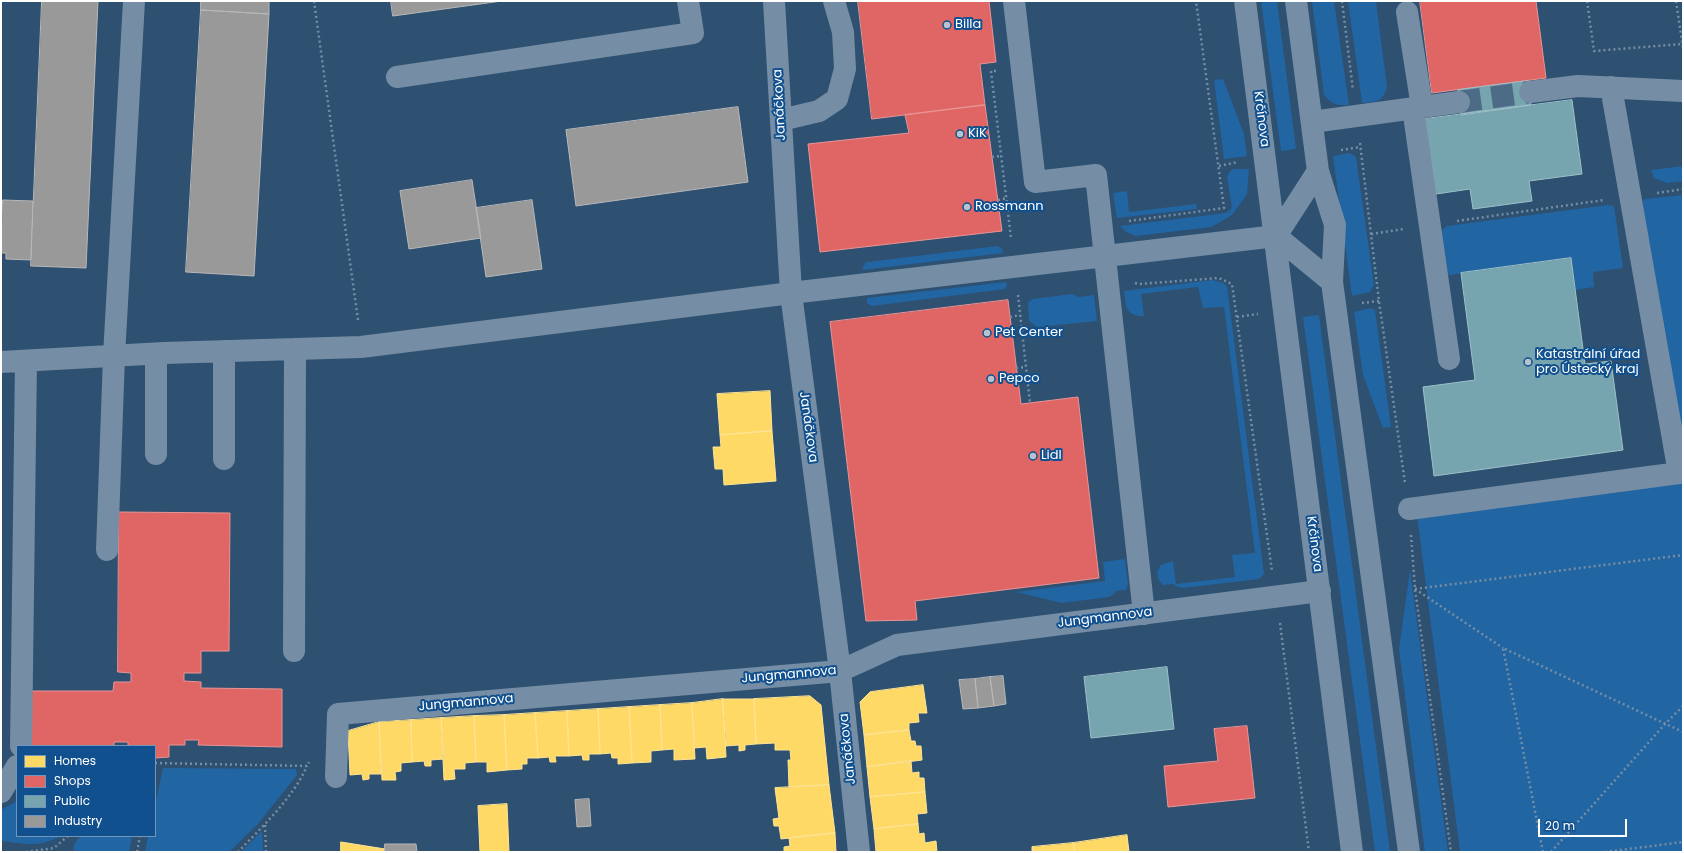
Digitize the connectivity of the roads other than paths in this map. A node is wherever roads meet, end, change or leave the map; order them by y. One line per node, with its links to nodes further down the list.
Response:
1 (134, 1): 25 (street)
2 (688, 1): 9 (street)
3 (774, 1): 15 (street, Janáčkova)
4 (834, 1): 15 (street)
5 (1014, 1): 19 (street)
6 (1245, 1): 18 (street, Krčínova)
7 (1296, 1): 16 (street)
8 (1407, 12): 14 (street)
9 (397, 77)
10 (1611, 87): 11 (street); 12 (street); 31 (street)
11 (1683, 91)
12 (1530, 92)
13 (1459, 102): 14 (street)
14 (1417, 107): 16 (street); 26 (street)
15 (781, 120): 21 (street, Janáčkova)
16 (1312, 122): 17 (street)
17 (1318, 171): 18 (street); 20 (street)
18 (1276, 236): 19 (street); 20 (street); 33 (street, Krčínova)
19 (1104, 257): 21 (street); 34 (street)
20 (1332, 282): 43 (street)
21 (790, 293): 22 (street); 36 (street, Janáčkova)
22 (295, 349): 23 (street); 35 (street)
23 (224, 351): 24 (street); 30 (street)
24 (156, 354): 25 (street); 29 (street)
25 (114, 356): 27 (street); 32 (street)
26 (1448, 359)
27 (26, 361): 28 (street); 37 (street)
28 (1, 362)
29 (156, 454)
30 (224, 459)
31 (1409, 509)
32 (107, 550)
33 (1320, 591): 34 (street, Jungmannova); 42 (street, Krčínova)
34 (1144, 614): 36 (street, Jungmannova)
35 (294, 651)
36 (840, 671): 39 (street, Jungmannova); 41 (street, Janáčkova)
37 (21, 745)
38 (16, 768): 40 (street)
39 (336, 777)
40 (1, 792)
41 (859, 852)
42 (1352, 852)
43 (1409, 852)

